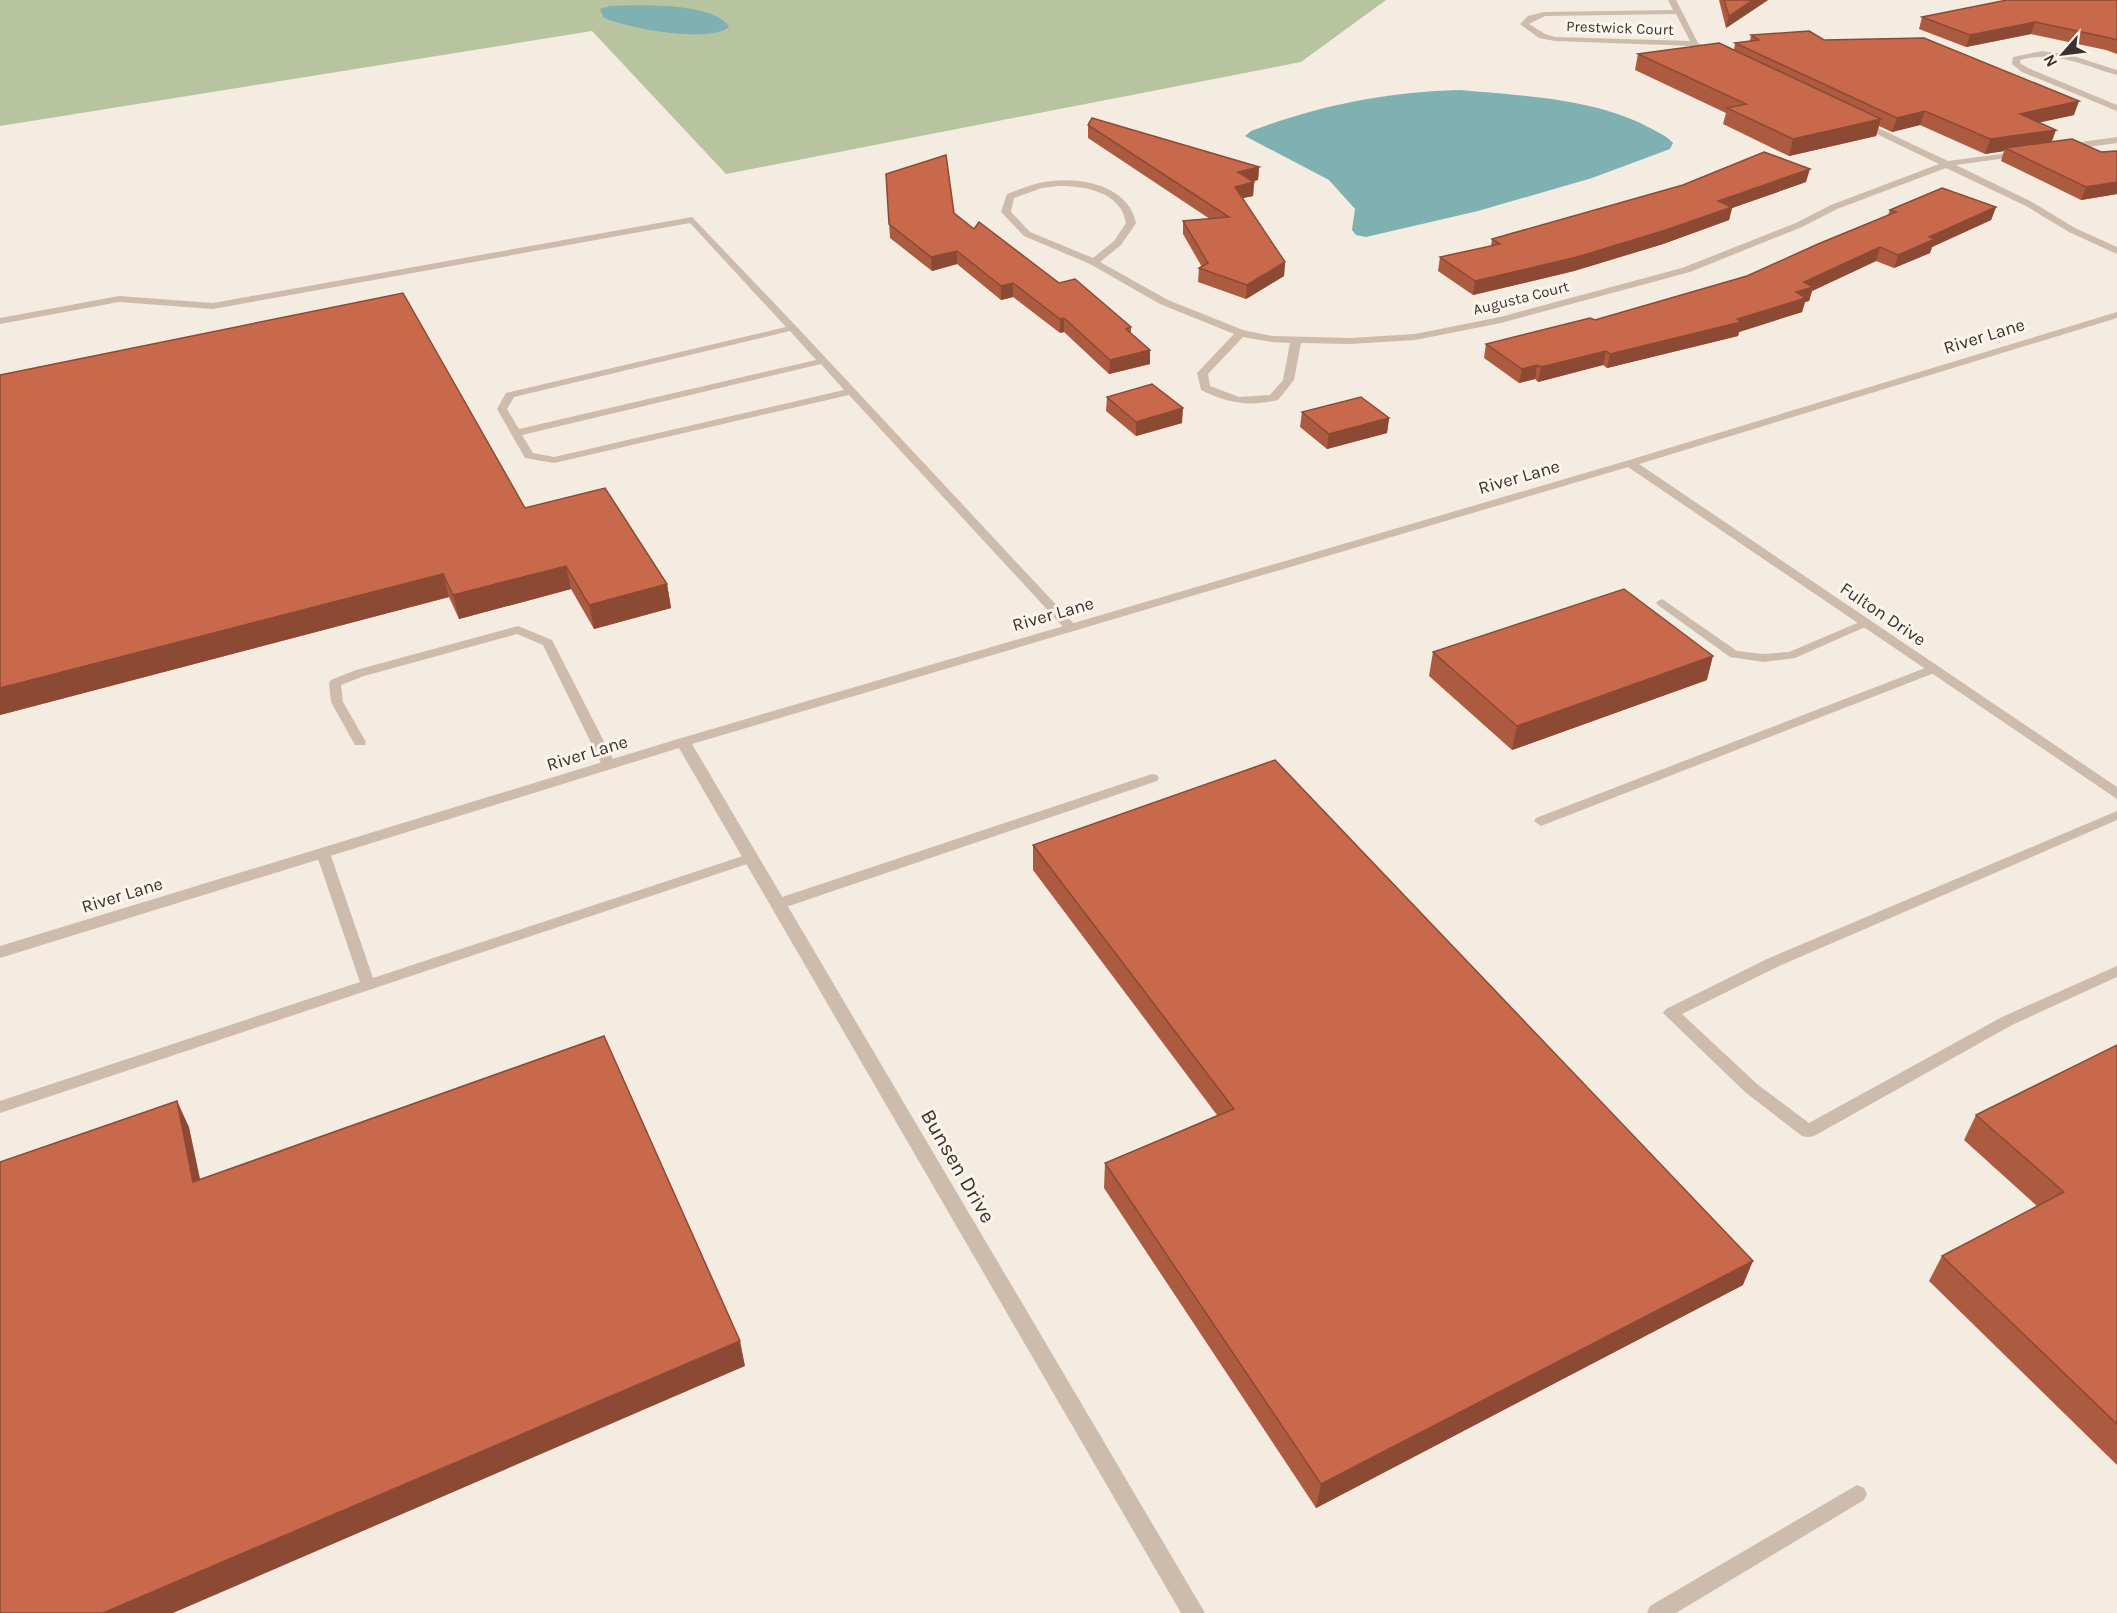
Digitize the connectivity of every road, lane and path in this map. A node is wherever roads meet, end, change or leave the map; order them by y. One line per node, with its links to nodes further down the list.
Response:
1 (1672, 0): 2 (street)
2 (1678, 12): 3 (street); 3 (street, Prestwick Court)
3 (1695, 44): 4 (street)
4 (1727, 59)
5 (2117, 73): 6 (street)
6 (2117, 108)
7 (1854, 119): 11 (street)
8 (2117, 140): 9 (street)
9 (2051, 148)
10 (2029, 151): 11 (street, Augusta Court)
11 (1948, 164): 12 (street); 18 (street, Augusta Court)
12 (2117, 251)
13 (1094, 262): 13 (street, Augusta Court); 17 (street, Augusta Court)
14 (2117, 315): 22 (street, River Lane)
15 (0, 321): 16 (lane)
16 (793, 328): 19 (lane); 21 (lane)
17 (1241, 333): 18 (street, Augusta Court); 18 (street)
18 (1296, 339)
19 (824, 361): 20 (lane); 21 (lane)
20 (851, 391): 21 (lane); 25 (lane)
21 (515, 433)
22 (1630, 463): 24 (street, Fulton Drive); 25 (street, River Lane)
23 (1662, 603): 24 (lane)
24 (1866, 624): 26 (street, Fulton Drive)
25 (1071, 628): 28 (street, River Lane)
26 (1933, 669): 31 (street, Fulton Drive); 33 (lane)
27 (360, 742): 29 (lane)
28 (683, 742): 29 (street, River Lane); 35 (street, Bunsen Drive)
29 (609, 765): 34 (street, River Lane)
30 (1152, 777): 36 (lane)
31 (2117, 794)
32 (2117, 814): 38 (lane)
33 (1541, 821)
34 (323, 853): 37 (street, River Lane); 39 (lane)
35 (751, 858): 36 (street, Bunsen Drive); 39 (lane)
36 (778, 904): 42 (street, Bunsen Drive)
37 (0, 952)
38 (2117, 971)
39 (368, 985): 40 (lane)
40 (0, 1107)
41 (1857, 1494): 43 (lane)
42 (1194, 1613)
43 (1657, 1613)

